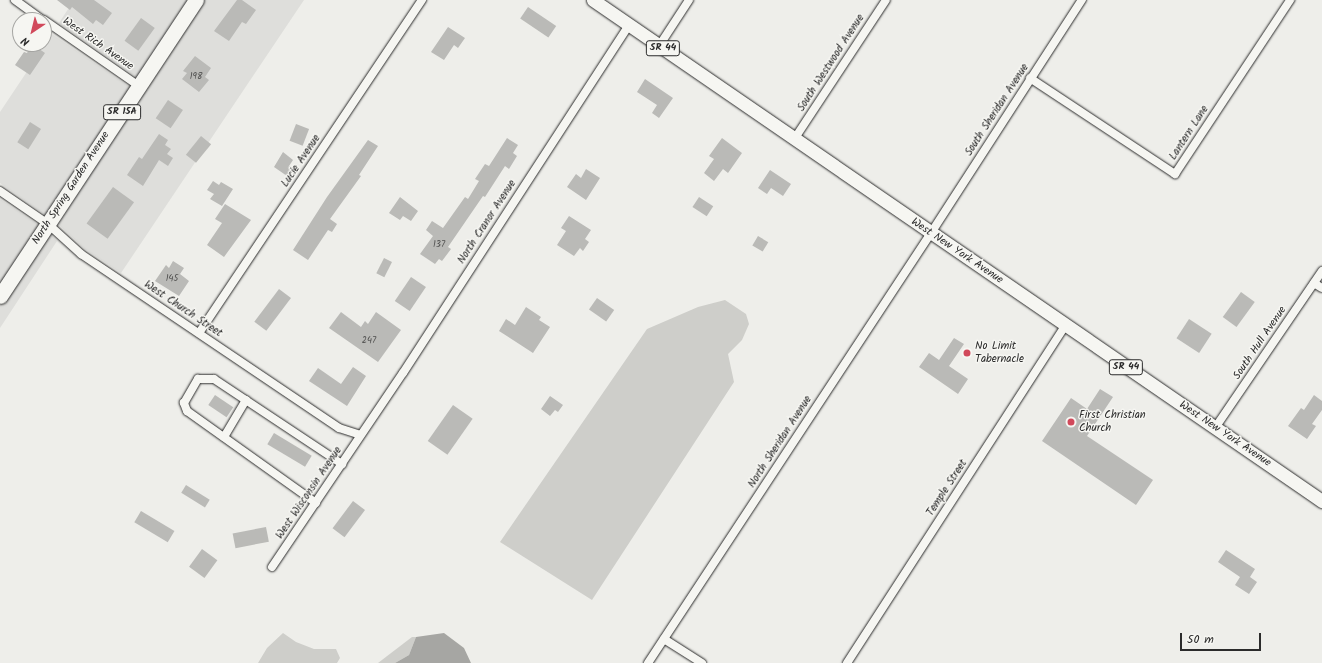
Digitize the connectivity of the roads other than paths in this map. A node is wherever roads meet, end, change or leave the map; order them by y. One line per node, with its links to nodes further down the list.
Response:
1 (14, 0): 9 (street, West Rich Avenue)
2 (196, 0): 14 (highway, North Spring Garden Avenue / SR 15A)
3 (422, 0): 24 (street, Lucie Avenue)
4 (593, 0): 10 (main road, West New York Avenue / SR 44)
5 (689, 0): 12 (street)
6 (886, 0): 15 (street, South Westwood Avenue)
7 (1082, 0): 13 (street, South Sheridan Avenue)
8 (1290, 0): 13 (street, Lantern Lane)
9 (32, 12)
10 (629, 25): 12 (main road, West New York Avenue / SR 44); 27 (street, North Cranor Avenue)
11 (52, 26): 14 (street, West Rich Avenue)
12 (659, 46): 15 (main road, West New York Avenue / SR 44)
13 (1030, 78): 18 (street, South Sheridan Avenue)
14 (139, 86): 17 (highway, North Spring Garden Avenue / SR 15A)
15 (795, 138): 18 (main road, West New York Avenue / SR 44)
16 (0, 191): 17 (street, West Church Street)
17 (48, 224): 22 (highway, North Spring Garden Avenue / SR 15A); 24 (street, West Church Street)
18 (931, 233): 23 (main road, West New York Avenue / SR 44); 33 (street, North Sheridan Avenue)
19 (1322, 271): 20 (street, South Hull Avenue)
20 (1314, 283): 21 (street); 26 (street, South Hull Avenue)
21 (1322, 288)
22 (0, 296)
23 (1066, 325): 26 (main road, West New York Avenue / SR 44); 36 (street, Temple Street)
24 (199, 333): 27 (street, West Church Street)
25 (246, 400): 28 (street); 28 (street); 29 (street)
26 (1215, 428): 30 (main road, West New York Avenue / SR 44)
27 (361, 433): 29 (street, West Wisconsin Avenue)
28 (224, 437): 31 (street)
29 (342, 464): 31 (street, West Wisconsin Avenue)
30 (1322, 501)
31 (316, 503): 32 (street, West Wisconsin Avenue)
32 (272, 567)
33 (664, 639): 34 (street, North Sheridan Avenue); 35 (street)
34 (648, 663)
35 (702, 663)
36 (847, 663)

